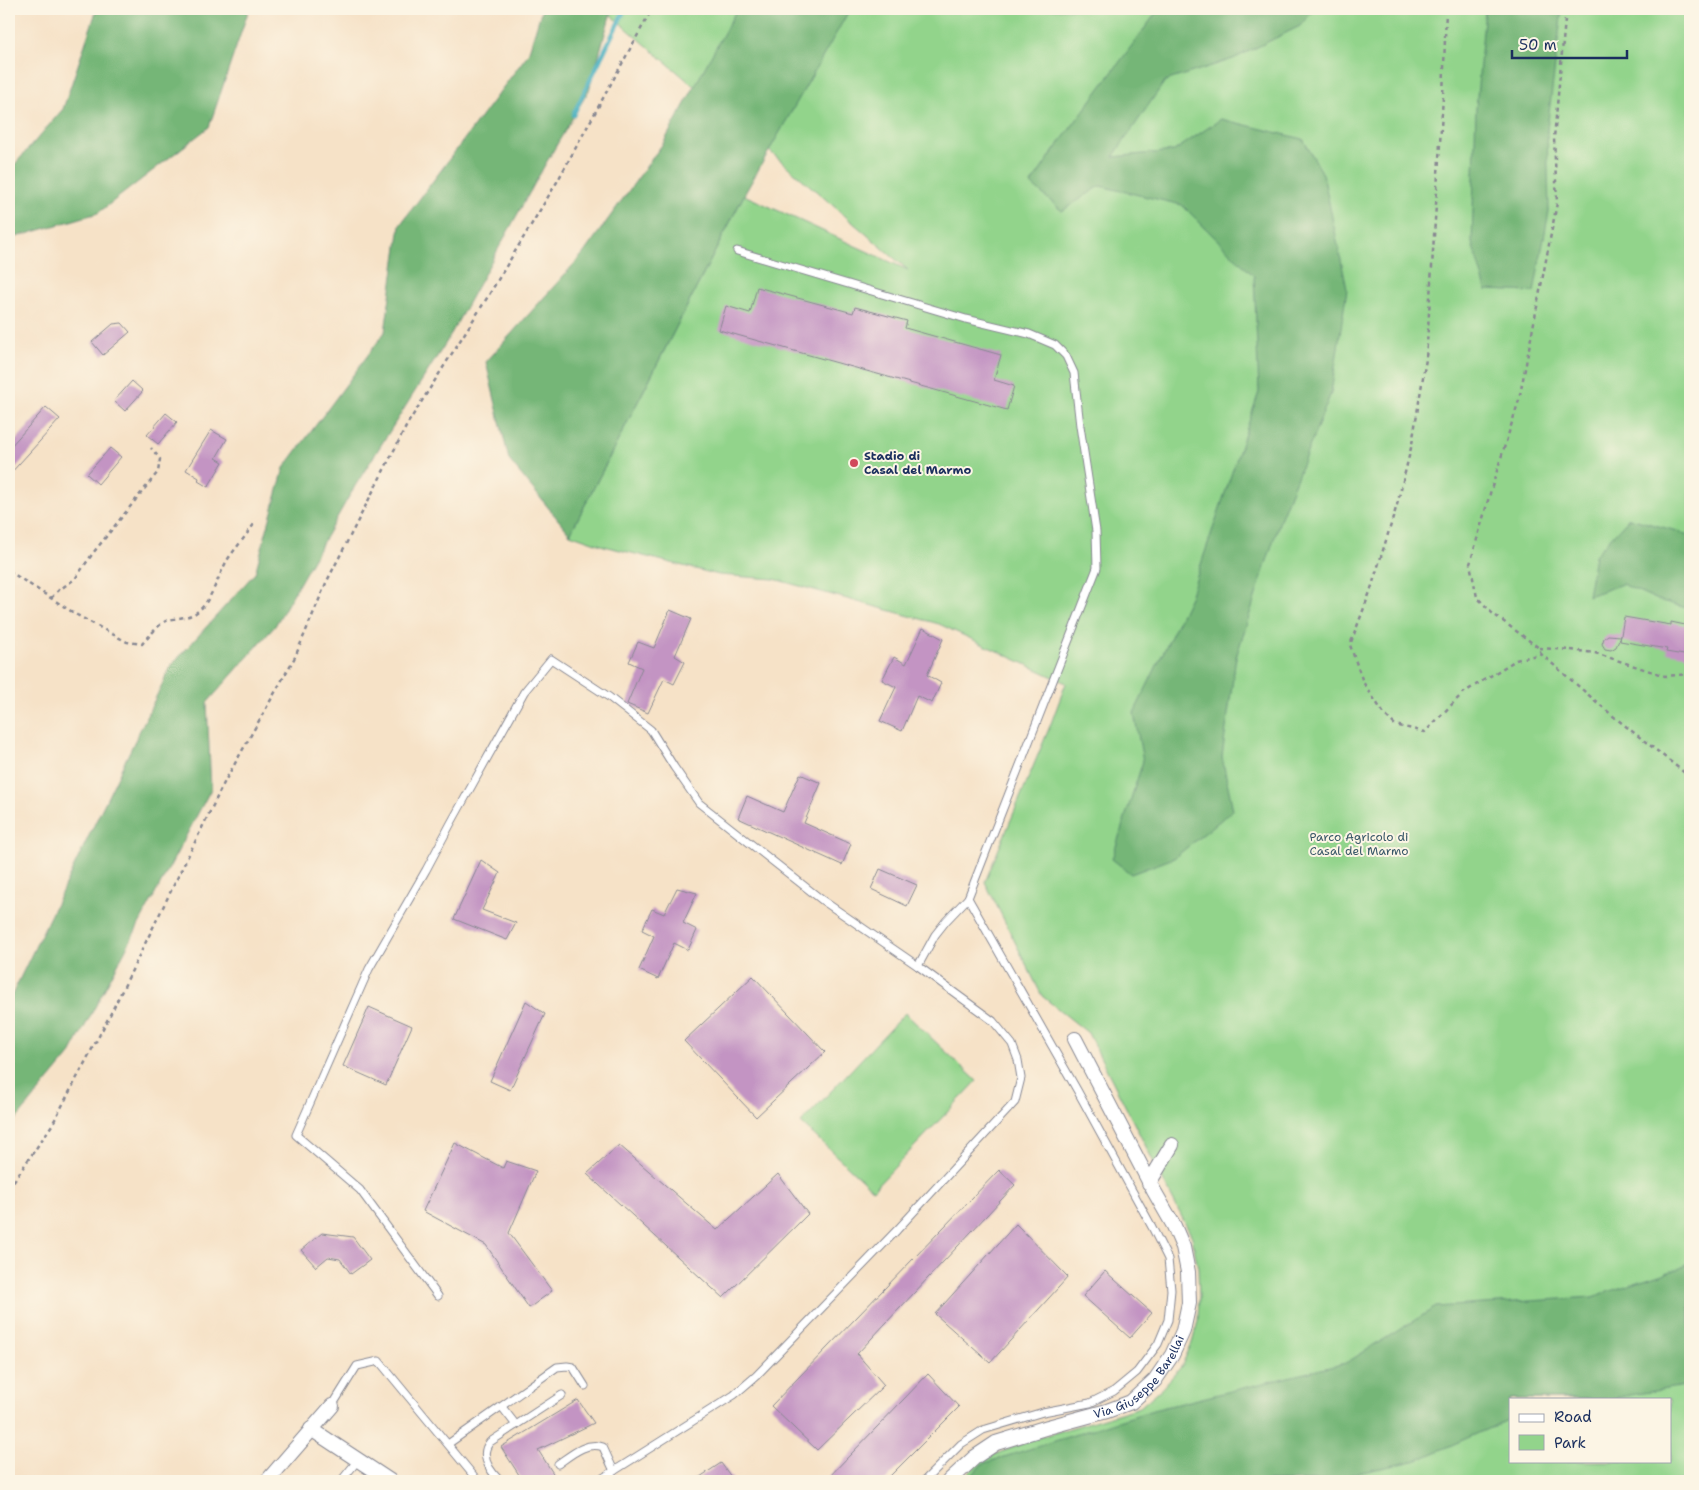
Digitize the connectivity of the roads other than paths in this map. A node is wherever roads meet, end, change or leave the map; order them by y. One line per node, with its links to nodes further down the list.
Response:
1 (737, 251): 2 (lane)
2 (968, 898): 3 (lane); 24 (lane)
3 (918, 966): 7 (lane); 17 (lane)
4 (1074, 1039): 6 (street, Via Giuseppe Barellai)
5 (1172, 1145): 6 (street)
6 (1149, 1182): 25 (street, Via Giuseppe Barellai)
7 (438, 1296)
8 (585, 1386): 11 (lane)
9 (562, 1395): 12 (lane)
10 (332, 1406): 13 (street); 14 (lane)
11 (502, 1406): 12 (lane); 14 (lane)
12 (516, 1424): 22 (lane)
13 (311, 1429): 15 (street); 18 (street)
14 (448, 1444): 21 (lane)
15 (358, 1460): 19 (lane); 20 (street)
16 (558, 1464): 17 (lane)
17 (614, 1471): 23 (lane)
18 (273, 1479)
19 (341, 1481)
20 (390, 1481)
21 (478, 1481)
22 (500, 1481)
23 (598, 1481)
24 (924, 1481)
25 (949, 1481)

